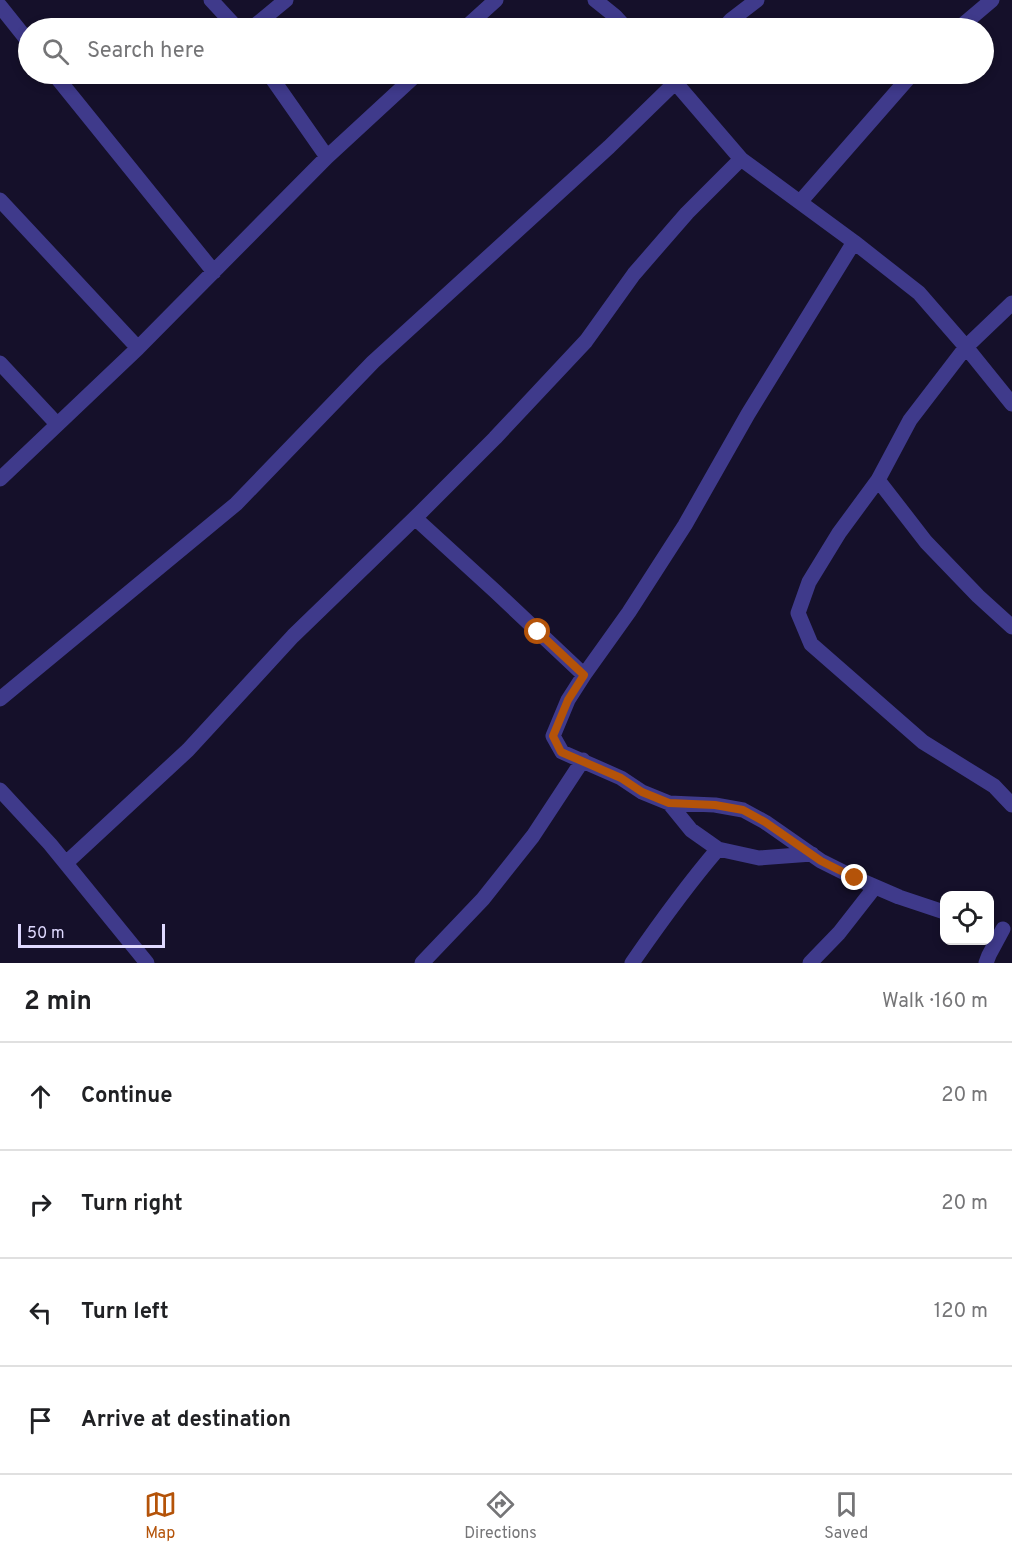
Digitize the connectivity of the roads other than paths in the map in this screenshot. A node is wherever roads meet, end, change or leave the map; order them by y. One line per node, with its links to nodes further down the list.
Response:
1 (211, 0): 8 (street)
2 (285, 0): 9 (street)
3 (496, 0): 10 (street)
4 (595, 0): 11 (street)
5 (757, 0): 12 (street)
6 (992, 0): 13 (street)
7 (0, 6): 14 (street)
8 (228, 18)
9 (264, 18)
10 (476, 18)
11 (617, 18)
12 (734, 18)
13 (971, 18)
14 (18, 28)
15 (62, 84): 26 (street)
16 (276, 84): 21 (street)
17 (406, 84): 21 (street)
18 (668, 84): 38 (street)
19 (682, 84): 22 (street)
20 (903, 84): 24 (street)
21 (327, 157): 26 (street)
22 (741, 159): 24 (street); 35 (street)
23 (0, 200): 29 (street)
24 (800, 202): 25 (street)
25 (854, 243): 28 (street); 37 (street)
26 (214, 272): 29 (street)
27 (1012, 303): 28 (street)
28 (966, 347): 31 (street); 34 (street)
29 (138, 348): 32 (street)
30 (0, 363): 32 (street)
31 (1012, 404)
32 (57, 424): 33 (street)
33 (0, 478)
34 (878, 480): 36 (street); 42 (street)
35 (415, 518): 37 (street); 45 (street)
36 (1012, 627)
37 (584, 675): 39 (street)
38 (0, 699)
39 (583, 760): 41 (street); 50 (street)
40 (0, 790): 45 (street)
41 (669, 803): 43 (street); 44 (street)
42 (1012, 805)
43 (718, 849): 44 (street); 51 (street)
44 (812, 855): 46 (street)
45 (66, 863): 49 (street)
46 (875, 887): 47 (street); 52 (street)
47 (940, 910)
48 (1002, 929): 53 (street)
49 (147, 963)
50 (422, 963)
51 (632, 963)
52 (810, 963)
53 (986, 963)

